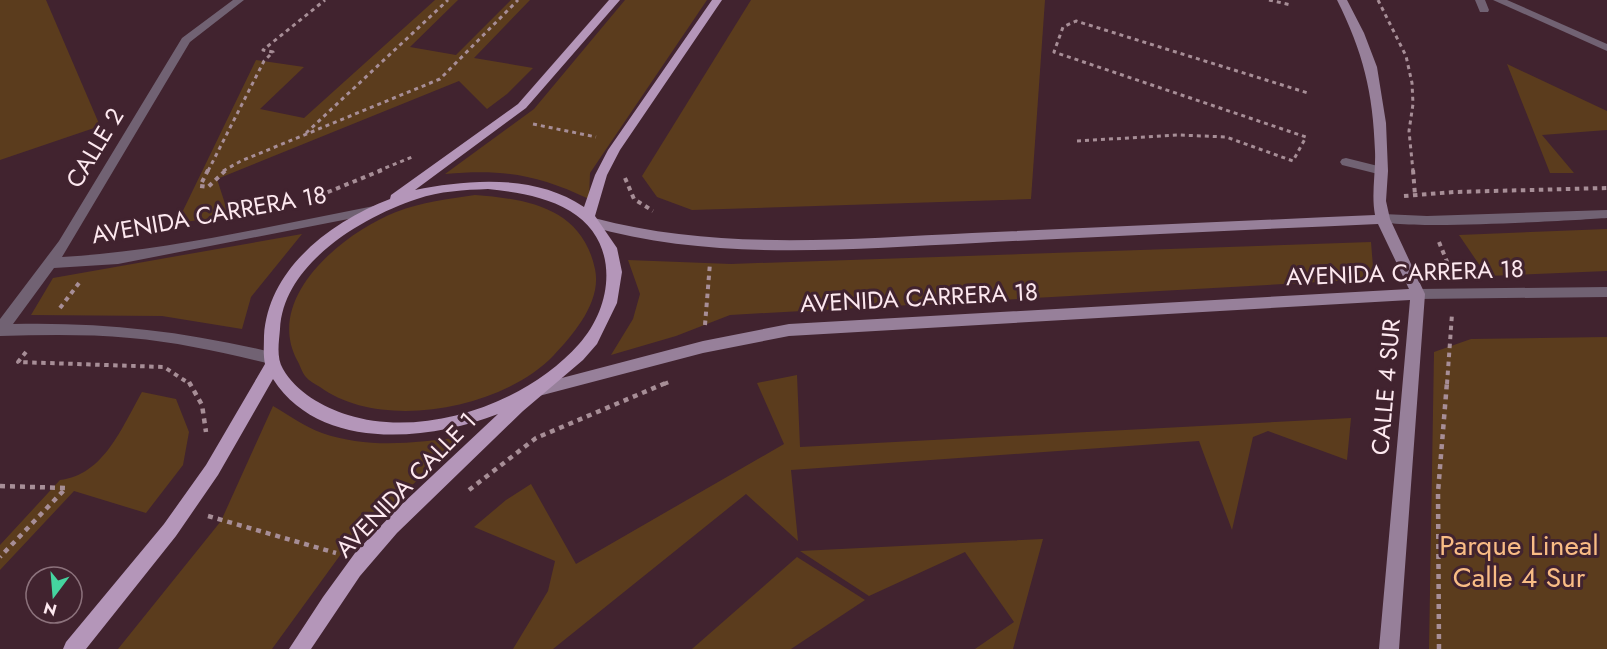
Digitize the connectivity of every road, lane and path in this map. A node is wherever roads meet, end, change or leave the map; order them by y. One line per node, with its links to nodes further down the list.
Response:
1 (239, 0): 26 (street, CALLE 2)
2 (325, 0): 14 (path)
3 (447, 0): 14 (path)
4 (518, 0): 14 (path)
5 (615, 0): 13 (main road)
6 (717, 0): 15 (main road)
7 (1269, 0): 10 (path)
8 (1342, 0): 19 (main road, CALLE 4 SUR)
9 (1498, 0): 11 (street)
10 (1291, 5)
11 (1607, 48)
12 (1308, 93): 16 (path)
13 (506, 119): 15 (path); 21 (main road)
14 (304, 135)
15 (620, 141): 24 (main road)
16 (1077, 141)
17 (422, 152): 20 (path)
18 (1346, 162): 19 (street)
19 (1382, 171): 23 (main road, CALLE 4 SUR)
20 (310, 199)
21 (379, 208): 24 (main road, AVENIDA CARRERA 18); 25 (street, AVENIDA CARRERA 18); 31 (main road)
22 (1607, 214): 23 (street, AVENIDA CARRERA 18)
23 (1383, 219): 24 (main road, AVENIDA CARRERA 18); 28 (main road, CALLE 4 SUR)
24 (591, 220): 32 (main road)
25 (95, 260): 26 (street, AVENIDA CARRERA 18); 29 (path)
26 (51, 263): 30 (street, CALLE 2)
27 (1607, 292): 28 (street, AVENIDA CARRERA 18)
28 (1418, 294): 32 (main road, AVENIDA CARRERA 18); 40 (main road, CALLE 4 SUR)
29 (43, 329): 30 (street); 31 (street); 33 (path)
30 (0, 330)
31 (272, 361): 32 (main road, AVENIDA CARRERA 18); 35 (main road)
32 (535, 391): 37 (main road, AVENIDA CALLE 1)
33 (203, 443)
34 (0, 486): 36 (path)
35 (185, 508): 37 (path); 38 (main road)
36 (0, 557)
37 (361, 560): 39 (main road, AVENIDA CALLE 1)
38 (73, 649)
39 (299, 649)
40 (1389, 649)

